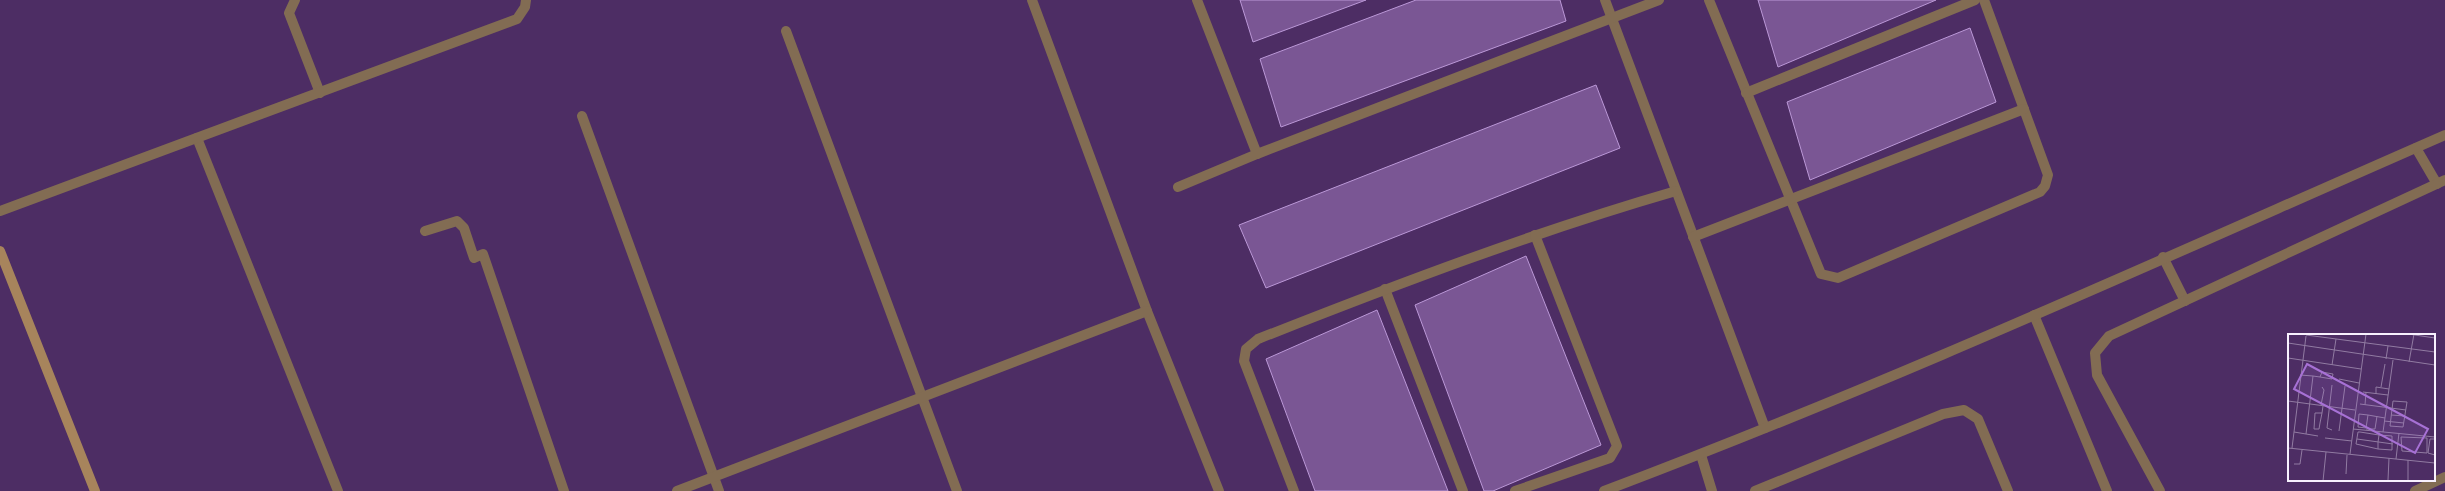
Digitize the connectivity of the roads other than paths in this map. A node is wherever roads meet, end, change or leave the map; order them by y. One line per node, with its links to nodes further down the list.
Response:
1 (295, 0): 12 (street)
2 (526, 0): 12 (street)
3 (1032, 0): 32 (street)
4 (1197, 0): 19 (street)
5 (1605, 0): 10 (street)
6 (1658, 0): 10 (street)
7 (1709, 0): 13 (street)
8 (1975, 0): 13 (street)
9 (1984, 0): 14 (street)
10 (1612, 19): 19 (street); 22 (street)
11 (786, 31): 34 (street)
12 (320, 93): 17 (street)
13 (1746, 93): 23 (street)
14 (2024, 110): 23 (street); 23 (street)
15 (582, 116): 37 (street)
16 (2445, 135): 18 (street)
17 (197, 138): 24 (street); 40 (street)
18 (2416, 148): 20 (street); 29 (street)
19 (1257, 154): 21 (street)
20 (2441, 182): 31 (street)
21 (1178, 187)
22 (1676, 191): 26 (street); 27 (street)
23 (1790, 201): 27 (street)
24 (0, 211)
25 (425, 232): 41 (street)
26 (1535, 234): 30 (street); 48 (street)
27 (1693, 237): 35 (street)
28 (0, 252): 39 (street)
29 (2163, 257): 31 (street); 33 (street)
30 (1385, 289): 46 (street); 47 (street)
31 (2185, 301): 54 (street)
32 (1147, 311): 34 (street); 45 (street)
33 (2034, 315): 35 (street); 53 (street)
34 (923, 397): 37 (street); 44 (street)
35 (1765, 428): 36 (street)
36 (1701, 455): 49 (street); 50 (street)
37 (714, 477): 42 (street); 43 (street)
38 (2445, 477): 55 (street)
39 (94, 491)
40 (338, 491)
41 (564, 491)
42 (677, 491)
43 (720, 491)
44 (957, 491)
45 (1219, 491)
46 (1294, 491)
47 (1463, 491)
48 (1515, 491)
49 (1604, 491)
50 (1712, 491)
51 (1755, 491): 52 (street)
52 (2008, 491)
53 (2107, 491)
54 (2160, 491)
55 (2415, 491)

